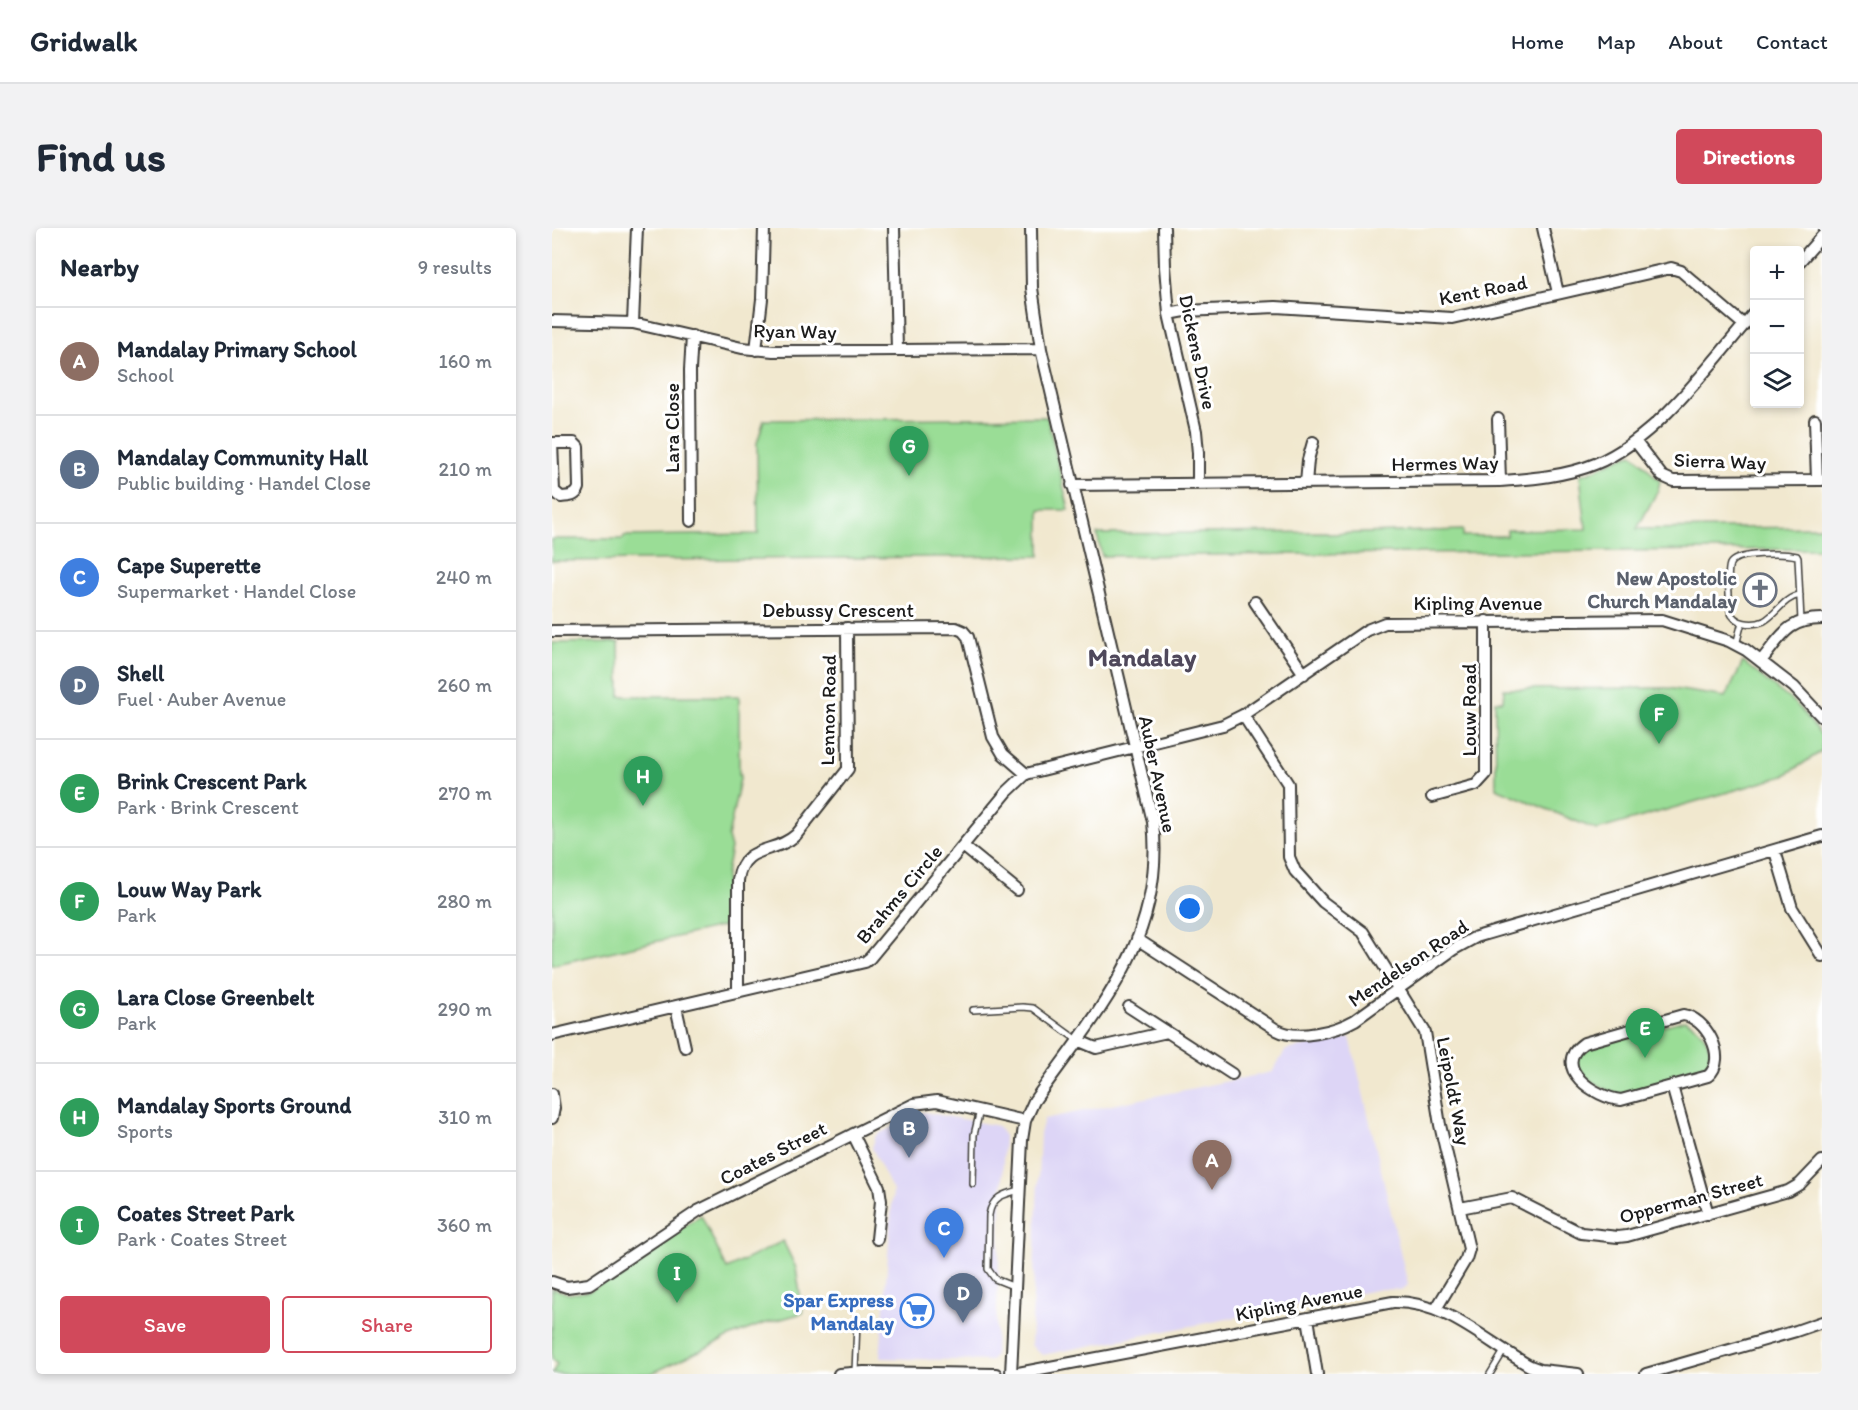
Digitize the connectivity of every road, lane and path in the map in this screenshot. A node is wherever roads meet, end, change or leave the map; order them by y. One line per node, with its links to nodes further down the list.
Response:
1 (637, 228): 13 (street)
2 (764, 228): 17 (street)
3 (894, 228): 18 (street)
4 (1031, 228): 16 (street, Auber Avenue)
5 (1164, 228): 10 (street, Dickens Drive)
6 (1543, 228): 9 (street)
7 (1822, 236): 8 (street)
8 (1804, 256)
9 (1558, 293): 10 (street, Kent Road); 14 (street, Kent Road)
10 (1169, 314): 27 (street, Dickens Drive)
11 (1750, 318): 14 (street, Hermes Way)
12 (552, 321): 13 (street, Ryan Way)
13 (633, 323): 15 (street, Ryan Way)
14 (1744, 324): 21 (street, Hermes Way)
15 (692, 336): 17 (street, Ryan Way); 29 (street, Lara Close)
16 (1041, 349): 18 (street, Ryan Way); 28 (street, Auber Avenue)
17 (756, 350): 18 (street, Ryan Way)
18 (897, 350)
19 (1498, 419): 25 (street)
20 (1815, 420): 24 (street)
21 (1635, 441): 24 (street, Sierra Way); 25 (street, Hermes Way)
22 (1313, 442): 26 (street)
23 (552, 443): 23 (street)
24 (1819, 480)
25 (1500, 481): 26 (street, Hermes Way)
26 (1306, 483): 27 (street, Hermes Way)
27 (1198, 484): 28 (street, Hermes Way)
28 (1072, 485): 43 (street, Auber Avenue)
29 (691, 521)
30 (1800, 595): 34 (lane); 35 (lane); 35 (lane)
31 (1255, 602): 40 (street)
32 (1822, 619): 34 (street)
33 (1486, 621): 38 (street, Kipling Avenue); 40 (street, Kipling Avenue); 45 (street, Louw Road)
34 (1801, 621): 39 (street)
35 (1742, 622): 38 (lane)
36 (847, 628): 37 (street, Debussy Crescent); 44 (street, Debussy Crescent); 53 (street, Lennon Road)
37 (552, 631)
38 (1736, 645): 39 (street, Kipling Avenue)
39 (1761, 661): 42 (street, Kipling Avenue)
40 (1304, 674): 41 (street, Kipling Avenue)
41 (1243, 715): 43 (street, Kipling Avenue); 52 (street, Leipoldt Way)
42 (1822, 717)
43 (1135, 746): 44 (street, Brahms Circle); 50 (street, Auber Avenue)
44 (1026, 774): 47 (street, Brahms Circle)
45 (1432, 797)
46 (1822, 836): 48 (street, Mendelson Road)
47 (963, 846): 49 (street); 53 (street, Brahms Circle)
48 (1775, 850): 51 (street); 52 (street, Mendelson Road)
49 (1017, 890)
50 (1137, 939): 52 (street, Mendelson Road); 59 (street, Auber Avenue)
51 (1822, 956)
52 (1399, 988): 71 (street, Leipoldt Way)
53 (738, 992): 54 (street, Brahms Circle)
54 (676, 1007): 58 (street, Brahms Circle); 60 (street)
55 (1129, 1007): 57 (street)
56 (973, 1010): 59 (lane)
57 (1167, 1032): 59 (street); 61 (street)
58 (552, 1035)
59 (1077, 1040): 66 (street, Auber Avenue)
60 (685, 1047)
61 (1232, 1074)
62 (1672, 1086): 62 (street); 72 (street)
63 (552, 1094): 65 (street)
64 (980, 1110): 66 (street, Coates Street); 67 (street, Coates Street); 69 (lane)
65 (552, 1118)
66 (1025, 1121): 70 (street, Auber Avenue)
67 (853, 1134): 73 (street); 74 (street, Coates Street)
68 (1822, 1161): 72 (street, Opperman Street)
69 (973, 1184)
70 (1020, 1190): 75 (street, Auber Avenue); 75 (lane)
71 (1460, 1208): 72 (street, Opperman Street); 76 (street, Leipoldt Way)
72 (1708, 1214)
73 (877, 1239)
74 (552, 1282)
75 (1015, 1287): 86 (street, Auber Avenue)
76 (1436, 1309): 77 (street, Kipling Avenue); 80 (street, Kipling Avenue)
77 (1308, 1318): 86 (street, Kipling Avenue); 87 (street)
78 (857, 1322): 82 (lane)
79 (1822, 1322): 81 (street)
80 (1504, 1351): 88 (lane); 89 (street, Kipling Avenue)
81 (1681, 1369): 90 (street)
82 (855, 1372): 83 (street); 84 (street)
83 (906, 1373): 85 (street)
84 (839, 1374)
85 (996, 1374)
86 (1012, 1374)
87 (1317, 1374)
88 (1490, 1374)
89 (1578, 1374)
90 (1646, 1374)

